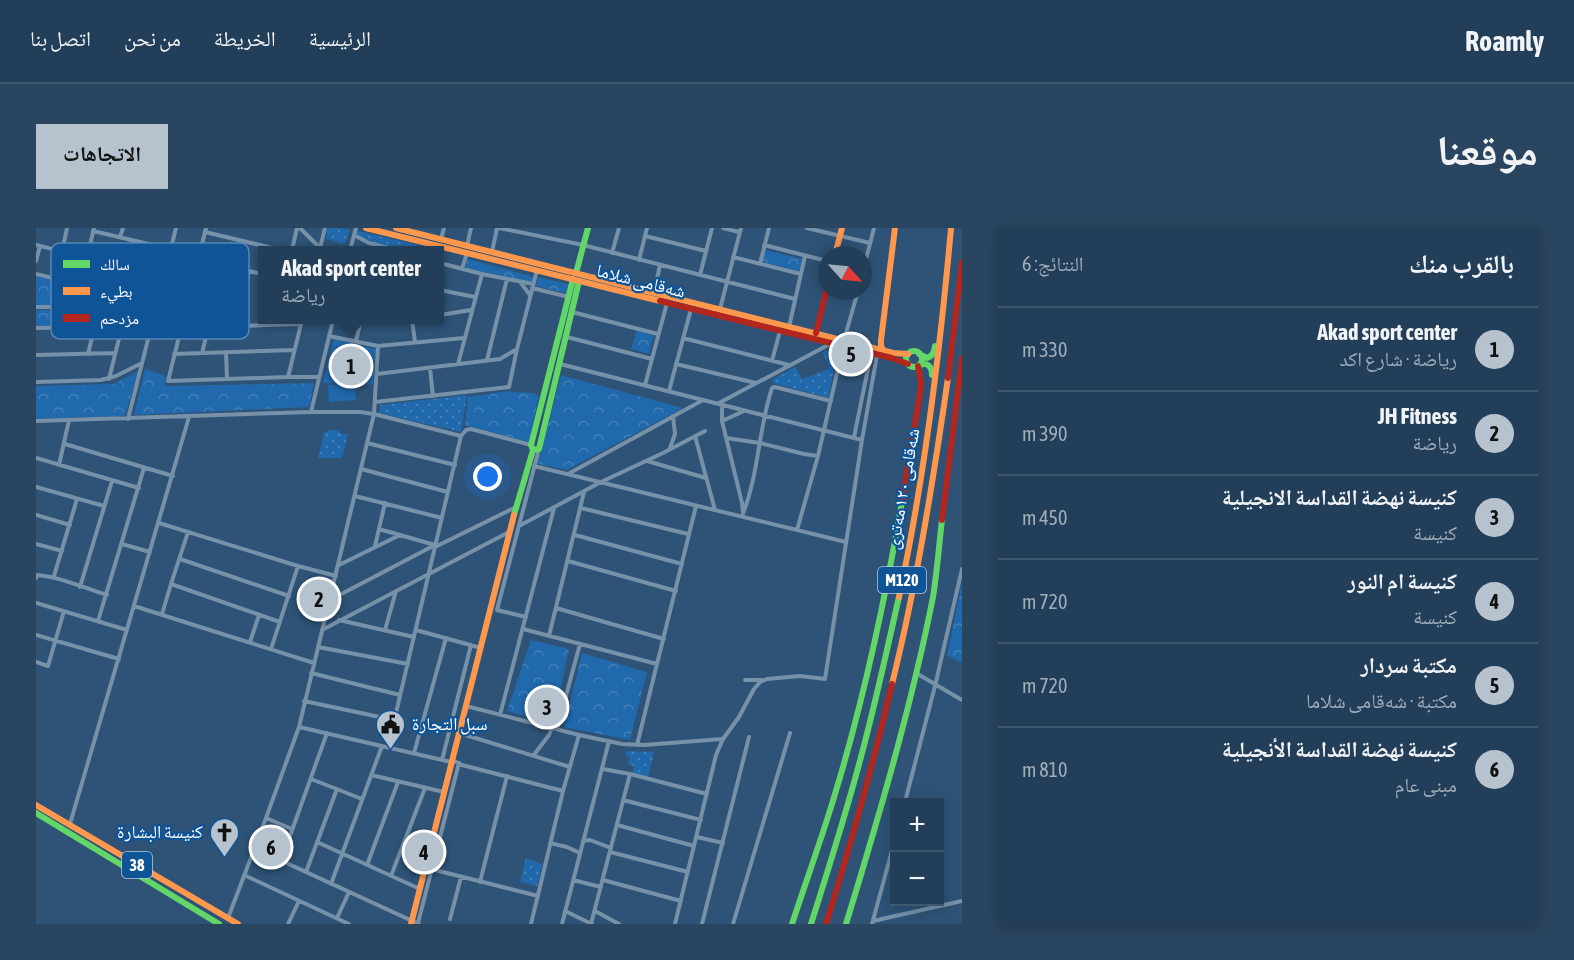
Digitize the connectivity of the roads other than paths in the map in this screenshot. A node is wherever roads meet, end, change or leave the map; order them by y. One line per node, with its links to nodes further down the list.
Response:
1 (68, 228): 34 (street)
2 (123, 228): 32 (street)
3 (176, 228): 36 (street)
4 (298, 228): 41 (street); 42 (street)
5 (320, 228): 6 (street)
6 (325, 228): 43 (street)
7 (356, 228): 29 (street)
8 (366, 228): 26 (main road, شەقامی شلاما)
9 (444, 228): 33 (street)
10 (471, 228): 49 (street)
11 (498, 228): 46 (street); 51 (street)
12 (588, 228): 46 (main road)
13 (619, 228): 52 (street)
14 (647, 228): 30 (street)
15 (712, 228): 50 (street)
16 (723, 228): 25 (street)
17 (769, 228): 38 (street)
18 (807, 228): 31 (street)
19 (842, 228): 31 (main road)
20 (874, 228): 37 (street)
21 (895, 228): 90 (main road)
22 (951, 228): 91 (main road, شەقامی ١٢٠ مەتری / M120)
23 (94, 229): 32 (street)
24 (205, 230): 40 (street)
25 (740, 230): 54 (street)
26 (396, 231): 28 (main road, شەقامی شلاما)
27 (416, 231): 28 (main road, شەقامی شلاما); 33 (main road, شەقامی شلاما)
28 (406, 234): 49 (main road, شەقامی شلاما)
29 (354, 235): 44 (street); 45 (street)
30 (645, 236): 50 (street); 56 (street)
31 (840, 236): 37 (street); 47 (main road)
32 (120, 237): 35 (street)
33 (441, 239): 49 (main road, شەقامی شلاما)
34 (64, 243)
35 (145, 243)
36 (172, 243)
37 (870, 243): 48 (street)
38 (764, 245): 53 (street); 60 (street)
39 (38, 246): 57 (street)
40 (266, 246)
41 (293, 246)
42 (317, 246)
43 (321, 246)
44 (351, 246)
45 (376, 246)
46 (583, 246): 52 (street); 72 (main road)
47 (838, 246)
48 (869, 246)
49 (467, 249): 51 (main road, شەقامی شلاما); 62 (street); 63 (main road, شەقامی شلاما)
50 (706, 251): 69 (street)
51 (492, 252): 72 (main road, شەقامی شلاما)
52 (612, 253): 56 (street)
53 (806, 256): 55 (street); 68 (street)
54 (733, 257): 60 (street); 74 (street)
55 (818, 259)
56 (639, 260): 61 (street)
57 (36, 261)
58 (962, 262): 375 (main road, شەقامی ١٢٠ مەتری / M120)
59 (444, 263): 62 (street)
60 (760, 264): 68 (street)
61 (660, 265): 69 (street); 77 (street)
62 (462, 269): 67 (street)
63 (537, 270): 72 (main road, شەقامی شلاما); 75 (street)
64 (249, 271): 65 (street)
65 (258, 273)
66 (36, 274): 70 (street)
67 (482, 274): 71 (street); 79 (street)
68 (801, 274): 81 (street)
69 (700, 275): 74 (street)
70 (51, 277)
71 (507, 279): 73 (street); 128 (street)
72 (576, 281): 77 (main road, شەقامی شلاما); 80 (main road); 84 (main road, شەقامی شلاما); 87 (main road)
73 (521, 282): 75 (street); 78 (street)
74 (727, 282): 81 (street); 88 (street)
75 (533, 286): 78 (street); 80 (street)
76 (444, 291): 79 (street)
77 (654, 293): 88 (main road, شەقامی شلاما)
78 (530, 295): 114 (street)
79 (475, 297): 86 (street)
80 (569, 297): 178 (main road)
81 (795, 299): 96 (street)
82 (824, 300): 98 (main road)
83 (856, 300): 112 (street)
84 (667, 303): 85 (main road, شەقامی شلاما); 99 (street)
85 (691, 309): 88 (main road, شەقامی شلاما); 103 (street)
86 (471, 310): 89 (street); 102 (street)
87 (572, 312): 99 (street); 101 (main road)
88 (719, 312): 96 (main road, شەقامی شلاما); 97 (main road, شەقامی شلاما)
89 (444, 314)
90 (884, 316): 116 (main road); 120 (main road)
91 (942, 321): 124 (main road); 148 (main road, شەقامی ١٢٠ مەتری / M120)
92 (300, 324): 115 (street)
93 (332, 324): 100 (street)
94 (360, 324): 109 (street)
95 (413, 324): 110 (street)
96 (789, 327): 98 (main road, شەقامی شلاما)
97 (780, 331): 111 (main road, شەقامی شلاما); 129 (street)
98 (816, 333): 112 (main road, شەقامی شلاما)
99 (658, 334): 127 (street)
100 (329, 336): 109 (street); 140 (street)
101 (567, 337): 127 (street); 132 (main road)
102 (464, 338): 110 (street); 131 (street)
103 (683, 338): 129 (street); 133 (street)
104 (90, 339): 121 (street)
105 (119, 339): 118 (street)
106 (148, 339): 130 (street)
107 (178, 339): 122 (street)
108 (206, 339): 119 (street)
109 (356, 341): 113 (street)
110 (415, 342): 113 (street)
111 (830, 344): 112 (main road, شەقامی شلاما); 134 (street)
112 (844, 344): 120 (main road, شەقامی شلاما); 151 (street)
113 (378, 346): 138 (street)
114 (517, 348): 128 (street); 147 (street)
115 (294, 350): 117 (street); 139 (street)
116 (884, 351): 120 (main road, شەقامی شلاما); 123 (main road, شەقامی شلاما)
117 (226, 352): 119 (street); 142 (street)
118 (115, 353): 121 (street); 141 (street)
119 (202, 353): 122 (street)
120 (874, 353): 135 (main road, شەقامی شلاما); 172 (street); 173 (street)
121 (87, 354): 125 (street)
122 (174, 354): 142 (street)
123 (908, 354): 124 (main road, شەقامی شلاما); 135 (main road)
124 (919, 354): 136 (main road)
125 (36, 355)
126 (962, 358): 149 (main road)
127 (652, 359): 145 (street)
128 (487, 361): 131 (street)
129 (772, 361): 134 (street)
130 (143, 362): 141 (street); 162 (street)
131 (458, 364): 137 (street)
132 (560, 364): 145 (street); 178 (main road)
133 (676, 364): 144 (street); 146 (street)
134 (789, 365): 144 (street)
135 (909, 365): 136 (main road, شەقامی شلاما); 153 (main road)
136 (919, 365): 148 (main road); 153 (main road)
137 (430, 368): 138 (street); 147 (street)
138 (377, 374): 152 (street)
139 (288, 376): 140 (street); 142 (street)
140 (319, 377): 157 (street)
141 (109, 379): 143 (street)
142 (227, 379)
143 (36, 382)
144 (756, 383): 155 (street)
145 (645, 385): 146 (street)
146 (669, 391): 150 (street)
147 (433, 396): 152 (street)
148 (933, 397): 374 (main road, شەقامی ١٢٠ مەتری / M120)
149 (957, 397): 154 (street); 276 (main road)
150 (703, 400): 155 (street); 160 (street)
151 (831, 401): 159 (street); 167 (street)
152 (375, 402): 158 (street)
153 (918, 403): 373 (main road)
154 (962, 403)
155 (720, 404): 156 (street); 165 (street)
156 (745, 410): 159 (street); 165 (street)
157 (311, 412): 158 (street); 161 (street)
158 (374, 414): 169 (street); 175 (street)
159 (765, 415): 167 (street); 176 (street)
160 (673, 416): 166 (street); 188 (street)
161 (189, 417): 162 (street); 189 (street)
162 (128, 419): 163 (street)
163 (69, 420): 164 (street); 177 (street)
164 (36, 421)
165 (722, 421): 171 (street)
166 (675, 430): 174 (street); 179 (street)
167 (824, 430): 172 (street); 180 (street)
168 (705, 431): 170 (street)
169 (461, 436): 178 (street); 184 (street)
170 (696, 436): 174 (street); 190 (street)
171 (726, 438): 176 (street); 207 (street)
172 (854, 438): 173 (street)
173 (862, 440): 219 (street)
174 (684, 442): 179 (street)
175 (367, 443): 184 (street); 187 (street)
176 (760, 443): 180 (street); 207 (street)
177 (65, 444): 183 (street); 186 (street)
178 (534, 448): 185 (street); 201 (main road)
179 (668, 451): 182 (street)
180 (818, 456): 213 (street)
181 (36, 458): 183 (street)
182 (646, 461): 190 (street); 192 (street)
183 (59, 465): 191 (street)
184 (455, 465): 196 (street)
185 (534, 466): 188 (street); 211 (street)
186 (144, 468): 189 (street); 194 (street)
187 (361, 469): 196 (street); 197 (street)
188 (568, 475): 192 (street)
189 (173, 476): 209 (street)
190 (707, 478): 205 (street)
191 (112, 481): 194 (street); 200 (street)
192 (601, 482): 195 (street); 202 (street)
193 (36, 487): 198 (street)
194 (139, 488): 221 (street)
195 (585, 491): 203 (street); 204 (street)
196 (448, 492): 208 (street)
197 (355, 496): 199 (street); 230 (street)
198 (77, 499): 200 (street); 210 (street)
199 (385, 503): 208 (street); 212 (street)
200 (104, 506): 237 (street)
201 (516, 506): 214 (main road); 222 (street)
202 (696, 506): 205 (street); 216 (street)
203 (554, 508): 211 (street); 249 (street)
204 (581, 508): 216 (street); 218 (street)
205 (715, 510): 207 (street)
206 (36, 515): 210 (street)
207 (742, 516): 213 (street)
208 (442, 518): 222 (street)
209 (159, 524): 215 (street); 225 (street)
210 (70, 525): 224 (street)
211 (519, 526): 249 (street)
212 (379, 529): 217 (street); 223 (street)
213 (797, 530): 219 (street)
214 (510, 531): 232 (street); 268 (main road)
215 (188, 532): 226 (street); 229 (street)
216 (688, 534): 228 (street)
217 (400, 535): 222 (street); 223 (street)
218 (574, 535): 227 (street); 228 (street)
219 (846, 542): 278 (street)
220 (36, 544): 224 (street)
221 (122, 544): 225 (street); 240 (street)
222 (436, 546): 232 (street); 242 (street)
223 (375, 547): 230 (street)
224 (62, 551): 233 (street)
225 (150, 552): 244 (street)
226 (180, 559): 236 (street); 241 (street)
227 (568, 561): 239 (street); 245 (street)
228 (682, 564): 239 (street)
229 (298, 566): 234 (street); 241 (street)
230 (338, 566): 234 (street)
231 (962, 569): 279 (street)
232 (429, 573): 238 (street); 257 (street)
233 (54, 576): 235 (street); 237 (street)
234 (336, 576): 242 (street)
235 (36, 578)
236 (171, 584): 247 (street); 248 (street)
237 (80, 587): 240 (street)
238 (397, 590): 250 (street); 256 (street)
239 (676, 591): 262 (street)
240 (107, 595): 251 (street)
241 (289, 596): 252 (street)
242 (330, 600): 255 (street)
243 (36, 603): 246 (street)
244 (134, 606): 247 (street); 254 (street)
245 (556, 608): 259 (street); 262 (street)
246 (64, 611): 251 (street); 263 (street)
247 (162, 614): 264 (street)
248 (259, 615): 252 (street); 264 (street)
249 (526, 617): 253 (street)
250 (339, 620): 255 (street); 256 (street)
251 (98, 621): 254 (street)
252 (280, 622): 269 (street)
253 (522, 629): 259 (street); 284 (street)
254 (127, 630): 270 (street)
255 (322, 630): 267 (street)
256 (385, 630): 260 (street)
257 (416, 630): 260 (street); 261 (street)
258 (36, 635): 263 (street)
259 (549, 636): 265 (street)
260 (414, 637): 273 (street)
261 (446, 638): 266 (street); 298 (street)
262 (664, 639): 274 (street)
263 (56, 641): 270 (street); 271 (street)
264 (250, 642): 269 (street)
265 (579, 644): 274 (street); 287 (street)
266 (471, 645): 268 (street); 300 (street)
267 (318, 646): 272 (street); 273 (street)
268 (481, 648): 283 (main road)
269 (271, 650): 272 (street)
270 (119, 659): 322 (street)
271 (36, 663)
272 (314, 663): 275 (street)
273 (408, 664): 280 (street)
274 (657, 664): 295 (street)
275 (311, 673): 280 (street); 282 (street)
276 (916, 673): 279 (street); 376 (main road)
277 (745, 680): 278 (street)
278 (765, 680): 293 (street)
279 (935, 686): 281 (street); 315 (street)
280 (400, 695): 285 (street)
281 (962, 700)
282 (304, 701): 285 (street); 286 (street)
283 (466, 706): 284 (street); 288 (main road)
284 (500, 715): 287 (street)
285 (394, 720): 297 (street)
286 (299, 726): 289 (street); 320 (street)
287 (555, 729): 291 (street); 299 (street)
288 (459, 732): 299 (street); 301 (main road)
289 (327, 733): 296 (street); 308 (street)
290 (790, 733): 372 (street)
291 (579, 735): 294 (street); 303 (street)
292 (749, 737): 329 (street)
293 (723, 739): 295 (street); 314 (street)
294 (609, 741): 295 (street); 304 (street)
295 (637, 745)
296 (382, 746): 297 (street); 306 (street)
297 (388, 747): 298 (street)
298 (414, 753): 300 (street)
299 (533, 756): 303 (street)
300 (442, 760): 301 (street)
301 (452, 761): 302 (street); 313 (main road)
302 (459, 763): 307 (street); 338 (street)
303 (570, 767): 312 (street)
304 (603, 769): 305 (street); 326 (street)
305 (630, 774): 314 (street); 317 (street)
306 (371, 775): 309 (street); 316 (street)
307 (507, 776): 312 (street); 346 (street)
308 (311, 779): 311 (street); 324 (street)
309 (398, 782): 310 (street); 337 (street)
310 (425, 788): 313 (street); 342 (street)
311 (338, 789): 316 (street); 327 (street)
312 (563, 791): 328 (street)
313 (444, 792): 338 (main road)
314 (707, 795): 321 (street)
315 (906, 798)
316 (362, 799): 335 (street)
317 (623, 800): 321 (street); 323 (street)
318 (36, 804): 322 (main road, 38)
319 (36, 813): 362 (main road, 38)
320 (266, 818): 324 (street); 331 (street)
321 (701, 820): 325 (street)
322 (70, 824): 357 (main road, 38)
323 (617, 825): 330 (street); 332 (street)
324 (292, 830): 336 (street)
325 (697, 837): 329 (street); 330 (street)
326 (583, 841): 332 (street); 334 (street)
327 (317, 842): 335 (street); 339 (street)
328 (550, 843): 334 (street); 351 (street)
329 (723, 843): 371 (street)
330 (694, 846): 340 (street)
331 (254, 848): 336 (street); 341 (street)
332 (610, 850): 340 (street); 345 (street)
333 (891, 852): 360 (street)
334 (580, 853): 344 (street)
335 (342, 854): 337 (street); 347 (street)
336 (281, 861): 339 (street)
337 (368, 865): 342 (street)
338 (429, 868): 343 (street); 349 (main road); 361 (street)
339 (306, 872): 347 (street)
340 (688, 872): 353 (street)
341 (244, 875): 352 (street); 357 (street)
342 (391, 876): 349 (street)
343 (461, 877): 346 (street); 359 (street)
344 (573, 880): 348 (street); 355 (street)
345 (603, 880): 348 (street); 353 (street)
346 (480, 882): 351 (street)
347 (331, 884): 350 (street)
348 (601, 887): 356 (street)
349 (420, 889): 361 (main road)
350 (349, 892): 358 (street); 361 (street)
351 (538, 896): 366 (street)
352 (299, 901): 358 (street); 364 (street)
353 (681, 901): 370 (street)
354 (962, 901): 360 (street)
355 (566, 911): 367 (street); 368 (street)
356 (595, 911): 368 (street); 369 (street)
357 (228, 918): 363 (main road, 38)
358 (337, 918): 365 (street)
359 (450, 919)
360 (872, 922)
361 (416, 923)
362 (219, 924)
363 (238, 924)
364 (288, 924)
365 (349, 924)
366 (531, 924)
367 (562, 924)
368 (591, 924)
369 (619, 924)
370 (675, 924)
371 (702, 924)
372 (733, 924)
373 (792, 924)
374 (811, 924)
375 (826, 924)
376 (846, 924)

